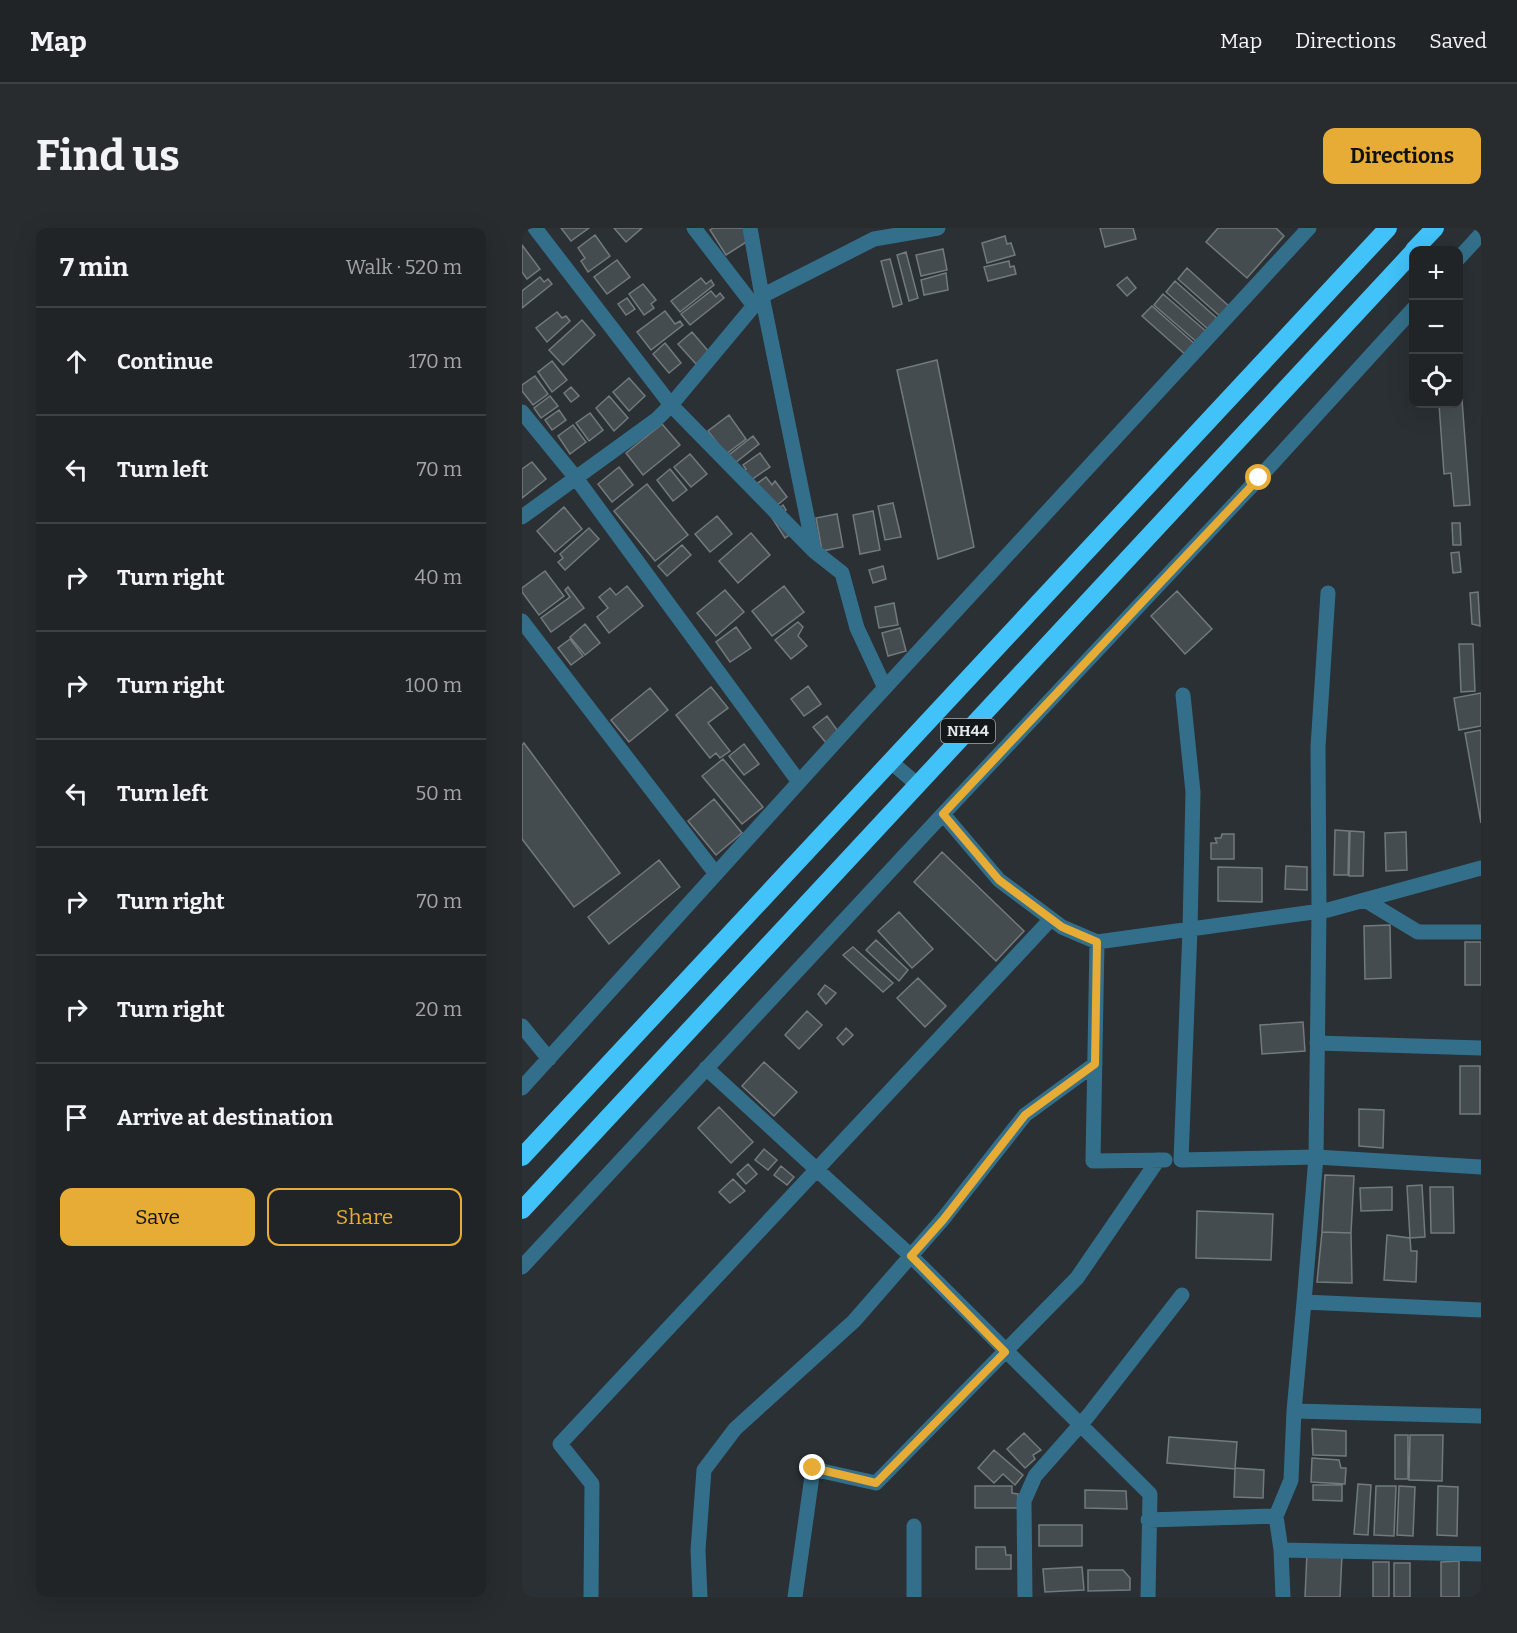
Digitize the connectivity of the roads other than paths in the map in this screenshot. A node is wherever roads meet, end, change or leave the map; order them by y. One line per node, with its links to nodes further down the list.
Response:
1 (535, 228): 14 (street)
2 (694, 228): 12 (street)
3 (750, 228): 12 (street)
4 (938, 228): 12 (street)
5 (1310, 228): 21 (street)
6 (1388, 228): 23 (highway, NH44)
7 (1435, 228): 9 (highway, NH44)
8 (1481, 234): 10 (street)
9 (1419, 246)
10 (1463, 254)
11 (1409, 256): 25 (highway, NH44)
12 (758, 301): 14 (street); 18 (street)
13 (1409, 312): 26 (street)
14 (671, 405): 16 (street); 18 (street)
15 (522, 412): 16 (street)
16 (576, 478): 17 (street); 24 (street)
17 (522, 517)
18 (814, 551): 21 (street)
19 (1328, 593): 30 (street)
20 (522, 621): 28 (street)
21 (885, 688): 24 (street)
22 (1183, 695): 32 (street)
23 (891, 762): 25 (street); 42 (highway, NH44)
24 (799, 782): 28 (street)
25 (918, 785): 48 (highway, NH44)
26 (943, 814): 31 (street); 40 (street)
27 (1481, 868): 29 (street)
28 (716, 874): 38 (street)
29 (1365, 900): 30 (street); 33 (street)
30 (1319, 912): 32 (street); 36 (street)
31 (1051, 919): 34 (street); 47 (street)
32 (1190, 929): 34 (street); 45 (street)
33 (1481, 932)
34 (1097, 942): 39 (street)
35 (522, 1026): 38 (street)
36 (1317, 1043): 37 (street); 43 (street)
37 (1481, 1048)
38 (549, 1059): 41 (street)
39 (1095, 1064): 44 (street); 49 (street)
40 (706, 1068): 47 (street); 50 (street)
41 (522, 1088)
42 (522, 1157)
43 (1316, 1157): 45 (street); 46 (street); 52 (street)
44 (1158, 1160): 45 (street); 54 (street)
45 (1181, 1160)
46 (1481, 1167)
47 (818, 1169): 49 (street); 63 (street)
48 (522, 1210)
49 (911, 1256): 54 (street); 64 (street)
50 (522, 1267)
51 (1182, 1295): 57 (street)
52 (1304, 1302): 53 (street); 55 (street)
53 (1481, 1310)
54 (1005, 1352): 57 (street); 65 (street)
55 (1294, 1411): 56 (street); 58 (street)
56 (1481, 1416)
57 (1079, 1425): 59 (street); 67 (street)
58 (1276, 1516): 59 (street); 61 (street)
59 (1148, 1520): 68 (street)
60 (914, 1526): 66 (street)
61 (1281, 1550): 62 (street); 69 (street)
62 (1481, 1554)
63 (591, 1597)
64 (700, 1597)
65 (795, 1597)
66 (914, 1597)
67 (1025, 1597)
68 (1148, 1597)
69 (1283, 1597)

